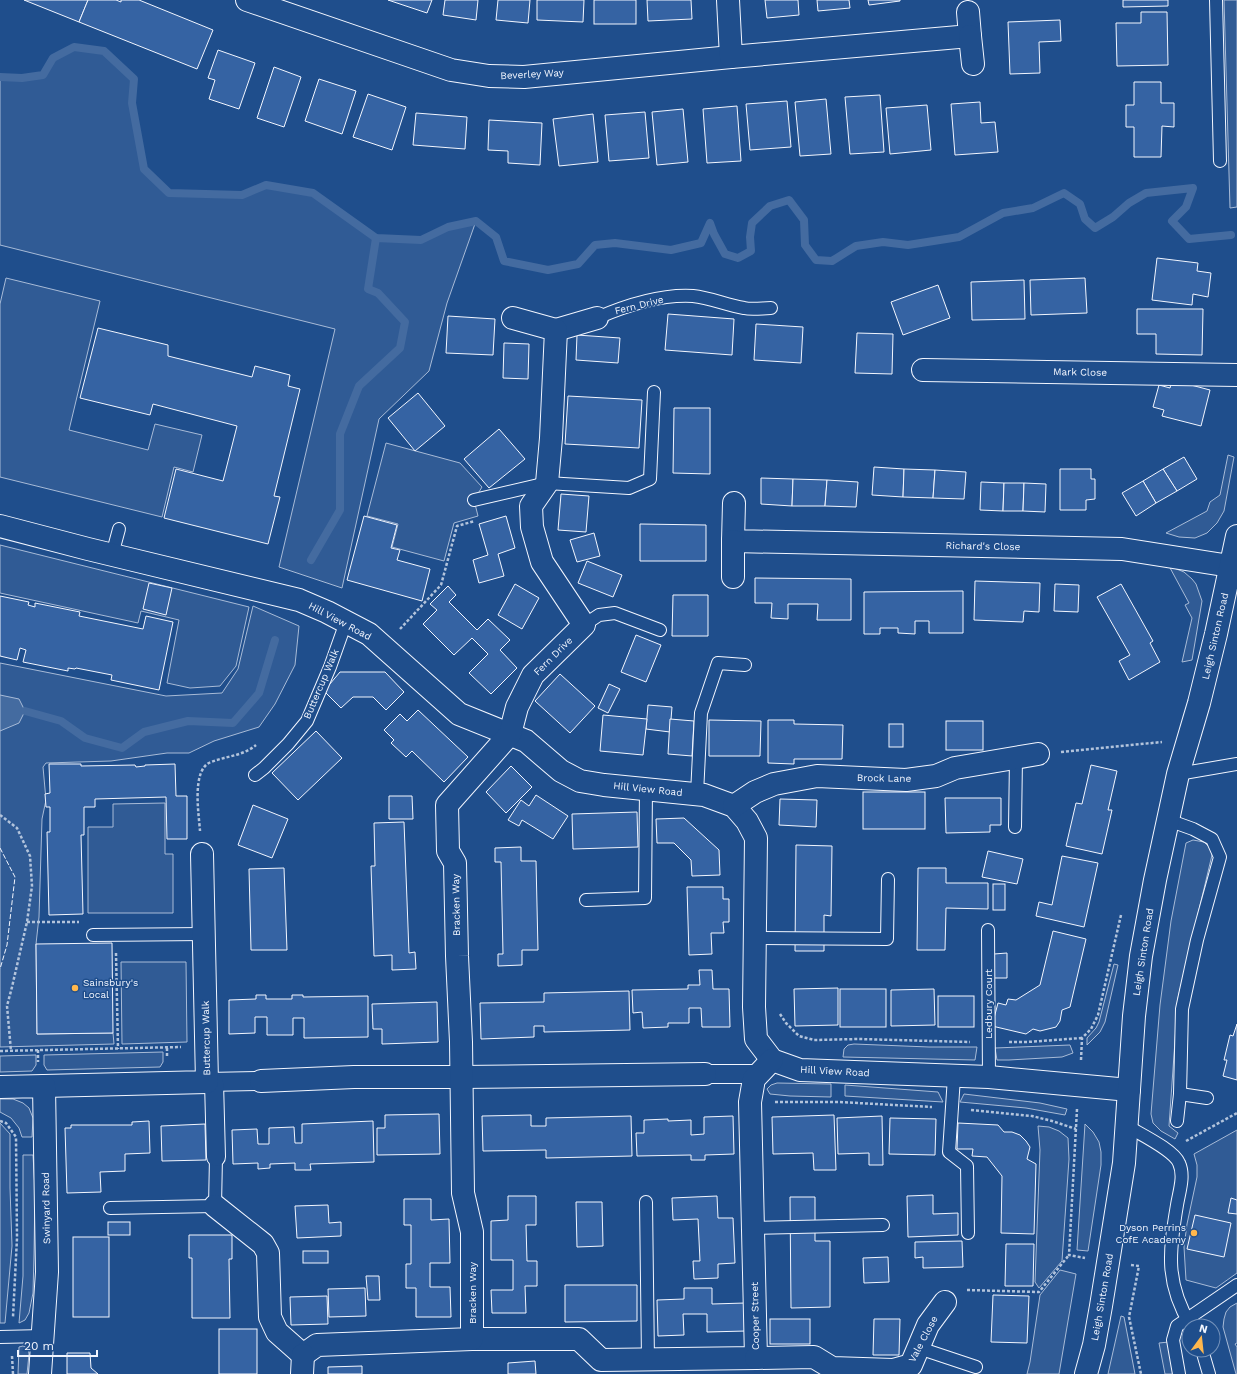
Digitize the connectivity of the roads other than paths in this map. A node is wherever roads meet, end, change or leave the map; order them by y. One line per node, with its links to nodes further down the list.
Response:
1 (248, 0): 6 (street, Beverley Way)
2 (728, 0): 6 (street)
3 (1216, 0): 8 (lane)
4 (968, 12): 5 (street)
5 (970, 36): 6 (street, Beverley Way); 7 (street)
6 (731, 57)
7 (973, 64)
8 (1220, 161)
9 (771, 308): 11 (lane, Fern Drive)
10 (513, 318): 12 (street)
11 (597, 318): 12 (street, Fern Drive)
12 (556, 330): 16 (street)
13 (923, 370): 14 (street, Mark Close)
14 (1237, 375)
15 (654, 392): 16 (lane)
16 (547, 483): 17 (lane); 27 (street)
17 (474, 500)
18 (734, 503): 22 (street)
19 (0, 526): 23 (street, Hill View Road)
20 (118, 529): 23 (lane)
21 (1237, 536): 24 (street, Leigh Sinton Road)
22 (733, 541): 24 (street, Richard's Close); 25 (street)
23 (112, 554): 26 (street, Hill View Road)
24 (1230, 566): 34 (street, Leigh Sinton Road)
25 (733, 577)
26 (346, 622): 30 (street, Hill View Road); 35 (lane, Buttercup Walk)
27 (584, 625): 28 (lane, Fern Drive); 30 (street, Fern Drive)
28 (660, 630)
29 (745, 665): 37 (lane)
30 (510, 734): 36 (street, Hill View Road); 50 (street, Bracken Way)
31 (1038, 754): 32 (street, Brock Lane)
32 (1016, 758): 38 (street, Brock Lane); 40 (lane)
33 (1237, 764): 34 (lane)
34 (1178, 774): 39 (street, Leigh Sinton Road)
35 (255, 775)
36 (646, 789): 37 (street, Hill View Road); 43 (lane)
37 (697, 794): 38 (street, Hill View Road)
38 (734, 806): 47 (street, Hill View Road)
39 (1168, 820): 57 (street, Leigh Sinton Road); 58 (lane)
40 (1015, 827)
41 (202, 854): 45 (street, Buttercup Walk)
42 (888, 879): 47 (lane)
43 (586, 900)
44 (988, 930): 52 (lane, Ledbury Court)
45 (203, 934): 46 (lane); 54 (street, Buttercup Walk)
46 (93, 935)
47 (756, 938): 48 (street, Hill View Road)
48 (765, 1067): 49 (street); 51 (street, Hill View Road); 67 (street, Cooper Street)
49 (705, 1074): 50 (street)
50 (461, 1077): 53 (street); 76 (street, Bracken Way)
51 (954, 1077): 52 (street, Hill View Road); 68 (lane)
52 (989, 1077): 57 (street, Hill View Road)
53 (261, 1081): 54 (street)
54 (211, 1082): 55 (street, Buttercup Walk); 62 (street)
55 (44, 1086): 56 (street); 74 (street, Swinyard Road)
56 (0, 1087)
57 (1129, 1090): 61 (street, Leigh Sinton Road)
58 (1180, 1094): 59 (lane); 60 (lane)
59 (1207, 1098)
60 (1177, 1121)
61 (1127, 1126): 71 (lane); 84 (street, Leigh Sinton Road)
62 (216, 1157): 64 (lane)
63 (646, 1202): 80 (lane)
64 (215, 1206): 65 (lane); 81 (street)
65 (110, 1208)
66 (883, 1225): 67 (lane)
67 (753, 1228): 78 (street, Cooper Street)
68 (968, 1233)
69 (1237, 1285): 72 (lane)
70 (945, 1302): 77 (street, Vale Close)
71 (1187, 1318)
72 (1195, 1318)
73 (1181, 1325): 85 (lane)
74 (43, 1336): 75 (lane); 83 (street, Swinyard Road)
75 (6, 1337)
76 (472, 1339): 80 (street, Cooper Street); 81 (street)
77 (918, 1348): 78 (street, Vale Close); 82 (lane)
78 (756, 1358): 80 (street, Cooper Street)
79 (1204, 1358): 86 (lane)
80 (648, 1360)
81 (302, 1364)
82 (976, 1367)
83 (40, 1374)
84 (1086, 1374)
85 (1179, 1374)
86 (1209, 1374)

